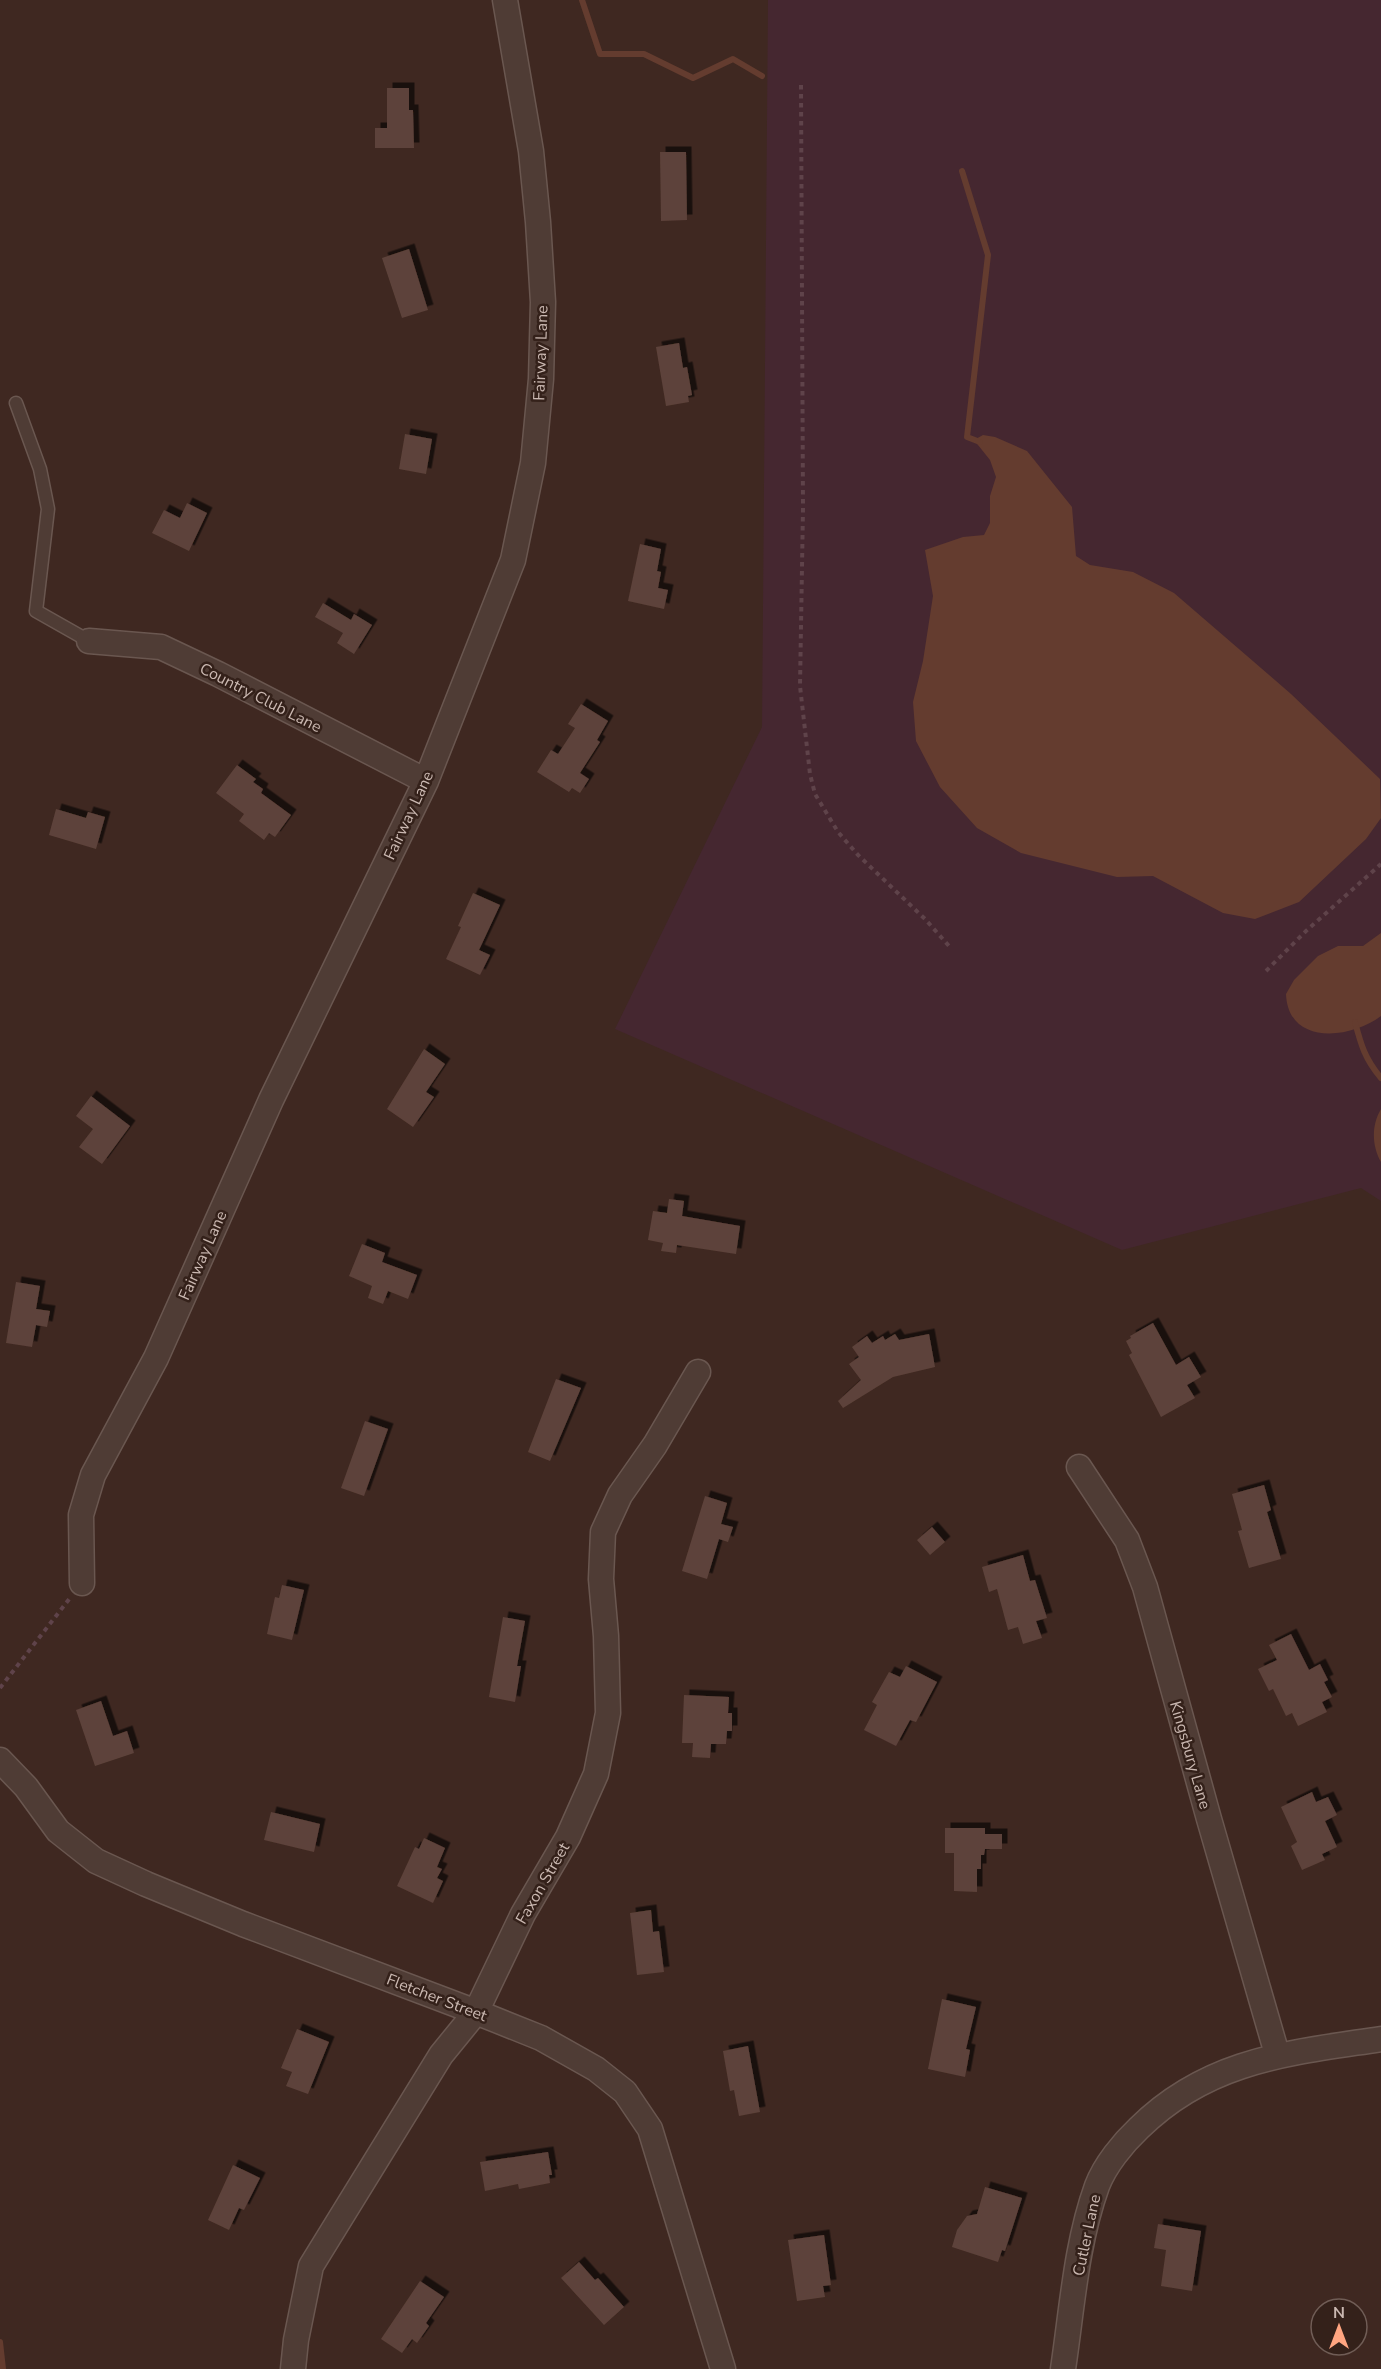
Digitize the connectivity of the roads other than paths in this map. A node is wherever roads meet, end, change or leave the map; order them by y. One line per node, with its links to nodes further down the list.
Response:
1 (506, 0): 4 (street, Fairway Lane)
2 (16, 403): 3 (lane)
3 (88, 641): 4 (street, Country Club Lane)
4 (426, 781): 7 (street, Fairway Lane)
5 (698, 1372): 9 (street, Faxon Street)
6 (1079, 1467): 11 (street, Kingsbury Lane)
7 (82, 1583)
8 (0, 1760): 9 (street, Fletcher Street)
9 (476, 2012): 12 (street, Faxon Street); 13 (street, Fletcher Street)
10 (1381, 2039): 11 (street, Cutler Lane)
11 (1277, 2054): 14 (street, Cutler Lane)
12 (293, 2369)
13 (723, 2369)
14 (1063, 2369)

